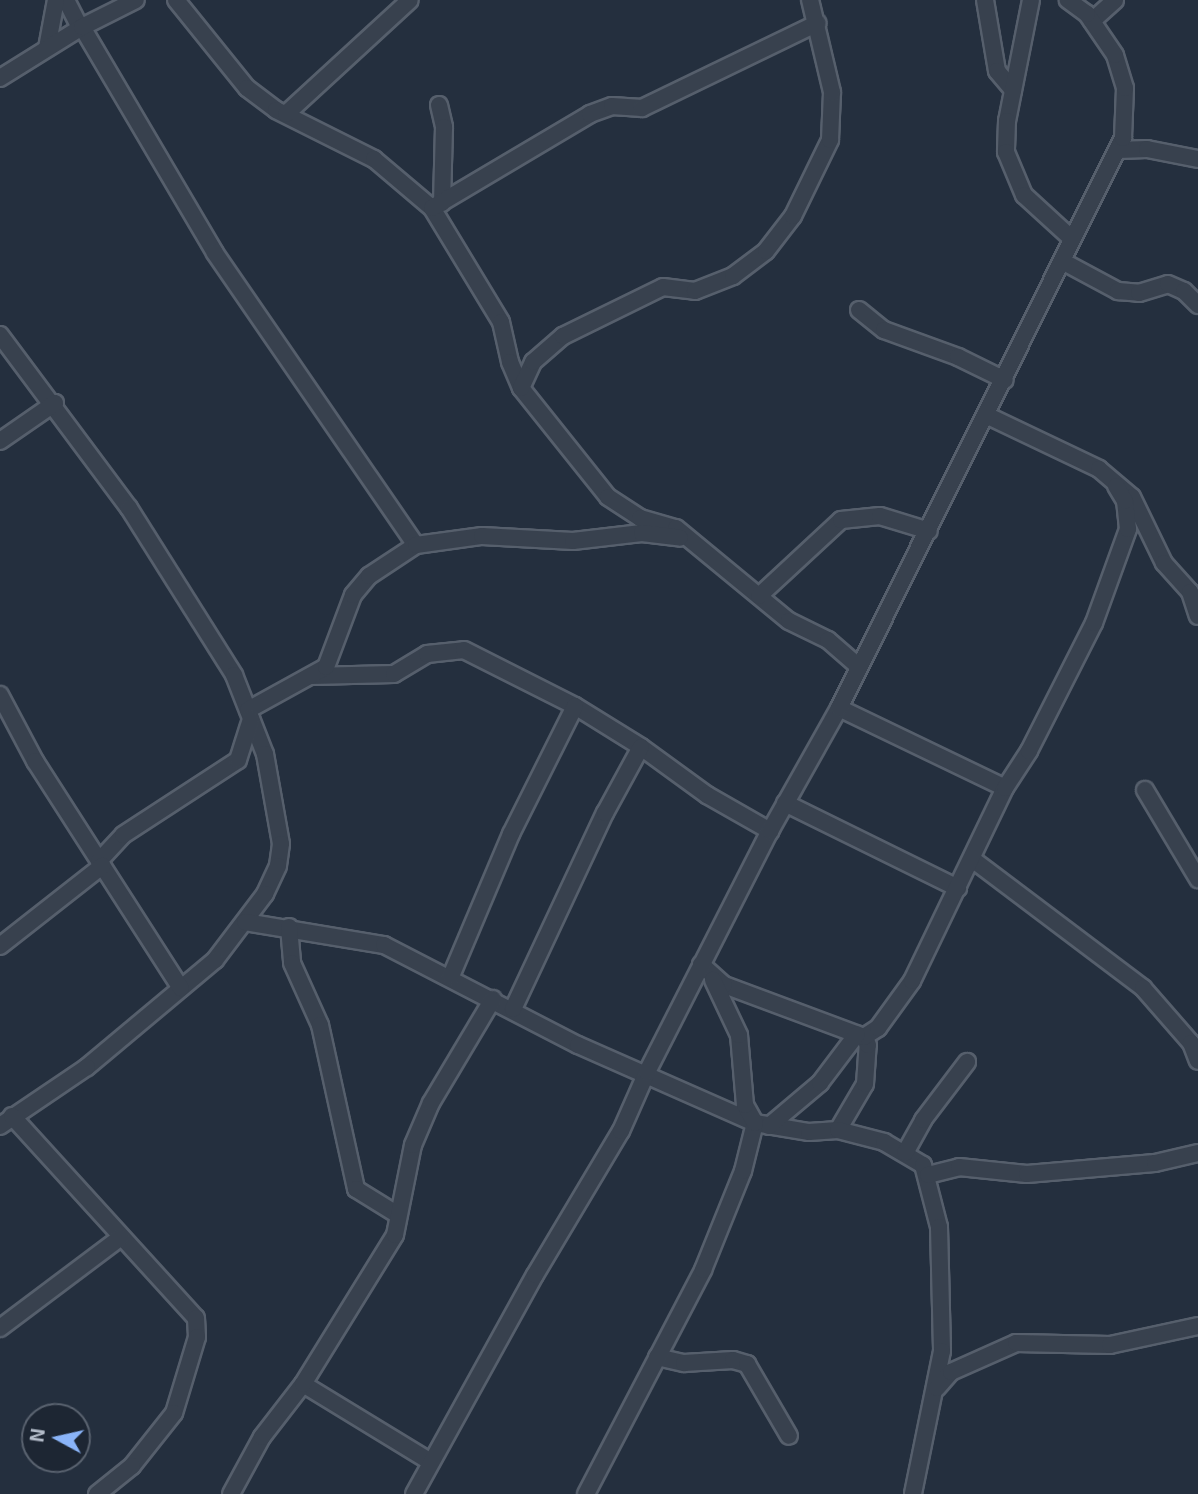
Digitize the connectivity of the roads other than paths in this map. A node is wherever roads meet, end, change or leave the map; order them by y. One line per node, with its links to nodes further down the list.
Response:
1 (56, 0): 14 (street)
2 (66, 0): 13 (street)
3 (136, 0): 13 (street)
4 (176, 0): 18 (street)
5 (410, 0): 18 (street)
6 (810, 0): 12 (street)
7 (985, 0): 16 (street)
8 (1031, 0): 16 (street)
9 (1068, 0): 11 (street)
10 (1115, 0): 11 (street)
11 (1092, 21): 19 (street)
12 (818, 23): 21 (street); 28 (street)
13 (81, 27): 14 (street); 35 (street)
14 (47, 48): 15 (street)
15 (0, 78)
16 (1013, 90): 22 (street)
17 (439, 105): 21 (street)
18 (286, 114): 21 (street)
19 (1118, 150): 20 (street); 22 (street)
20 (1198, 159)
21 (437, 205): 28 (street)
22 (1072, 239): 23 (street)
23 (1062, 261): 24 (street); 27 (street)
24 (1198, 305)
25 (859, 310): 27 (street)
26 (0, 335): 29 (street)
27 (1005, 380): 30 (street)
28 (521, 388): 34 (street)
29 (55, 403): 31 (street); 43 (street)
30 (986, 415): 32 (street); 33 (street)
31 (0, 441)
32 (1116, 486): 37 (street); 45 (street)
33 (929, 531): 36 (street); 38 (street)
34 (689, 540): 35 (street); 36 (street)
35 (416, 545): 39 (street)
36 (759, 596): 38 (street)
37 (1198, 616)
38 (858, 666): 42 (street)
39 (309, 676): 41 (street); 43 (street)
40 (0, 695): 50 (street)
41 (575, 706): 44 (street); 57 (street)
42 (839, 708): 45 (street); 47 (street)
43 (250, 715): 50 (street); 53 (street)
44 (641, 747): 48 (street); 60 (street)
45 (1005, 788): 49 (street)
46 (1145, 790): 51 (street)
47 (785, 803): 48 (street); 52 (street)
48 (770, 831): 56 (street)
49 (972, 859): 52 (street); 62 (street)
50 (101, 863): 55 (street); 58 (street)
51 (1198, 879)
52 (958, 888): 61 (street)
53 (245, 922): 54 (street); 58 (street)
54 (289, 927): 57 (street); 72 (street)
55 (0, 946)
56 (706, 970): 61 (street); 65 (street); 67 (street)
57 (451, 976): 59 (street)
58 (181, 988): 66 (street)
59 (493, 999): 60 (street); 72 (street)
60 (513, 1009): 65 (street)
61 (861, 1035): 67 (street); 68 (street)
62 (1194, 1041): 63 (street)
63 (1198, 1061)
64 (967, 1062): 69 (street)
65 (647, 1072): 67 (street); 80 (street)
66 (6, 1121): 73 (street)
67 (762, 1125): 68 (street); 76 (street)
68 (838, 1130): 69 (street)
69 (905, 1153): 71 (street)
70 (1198, 1153): 71 (street)
71 (928, 1175): 78 (street)
72 (398, 1215): 77 (street)
73 (120, 1238): 75 (street); 81 (street)
74 (1198, 1326): 78 (street)
75 (0, 1328)
76 (657, 1357): 79 (street); 84 (street)
77 (303, 1384): 80 (street); 82 (street)
78 (936, 1388): 85 (street)
79 (789, 1436)
80 (430, 1462): 83 (street)
81 (97, 1494)
82 (231, 1494)
83 (414, 1494)
84 (586, 1494)
85 (913, 1494)

